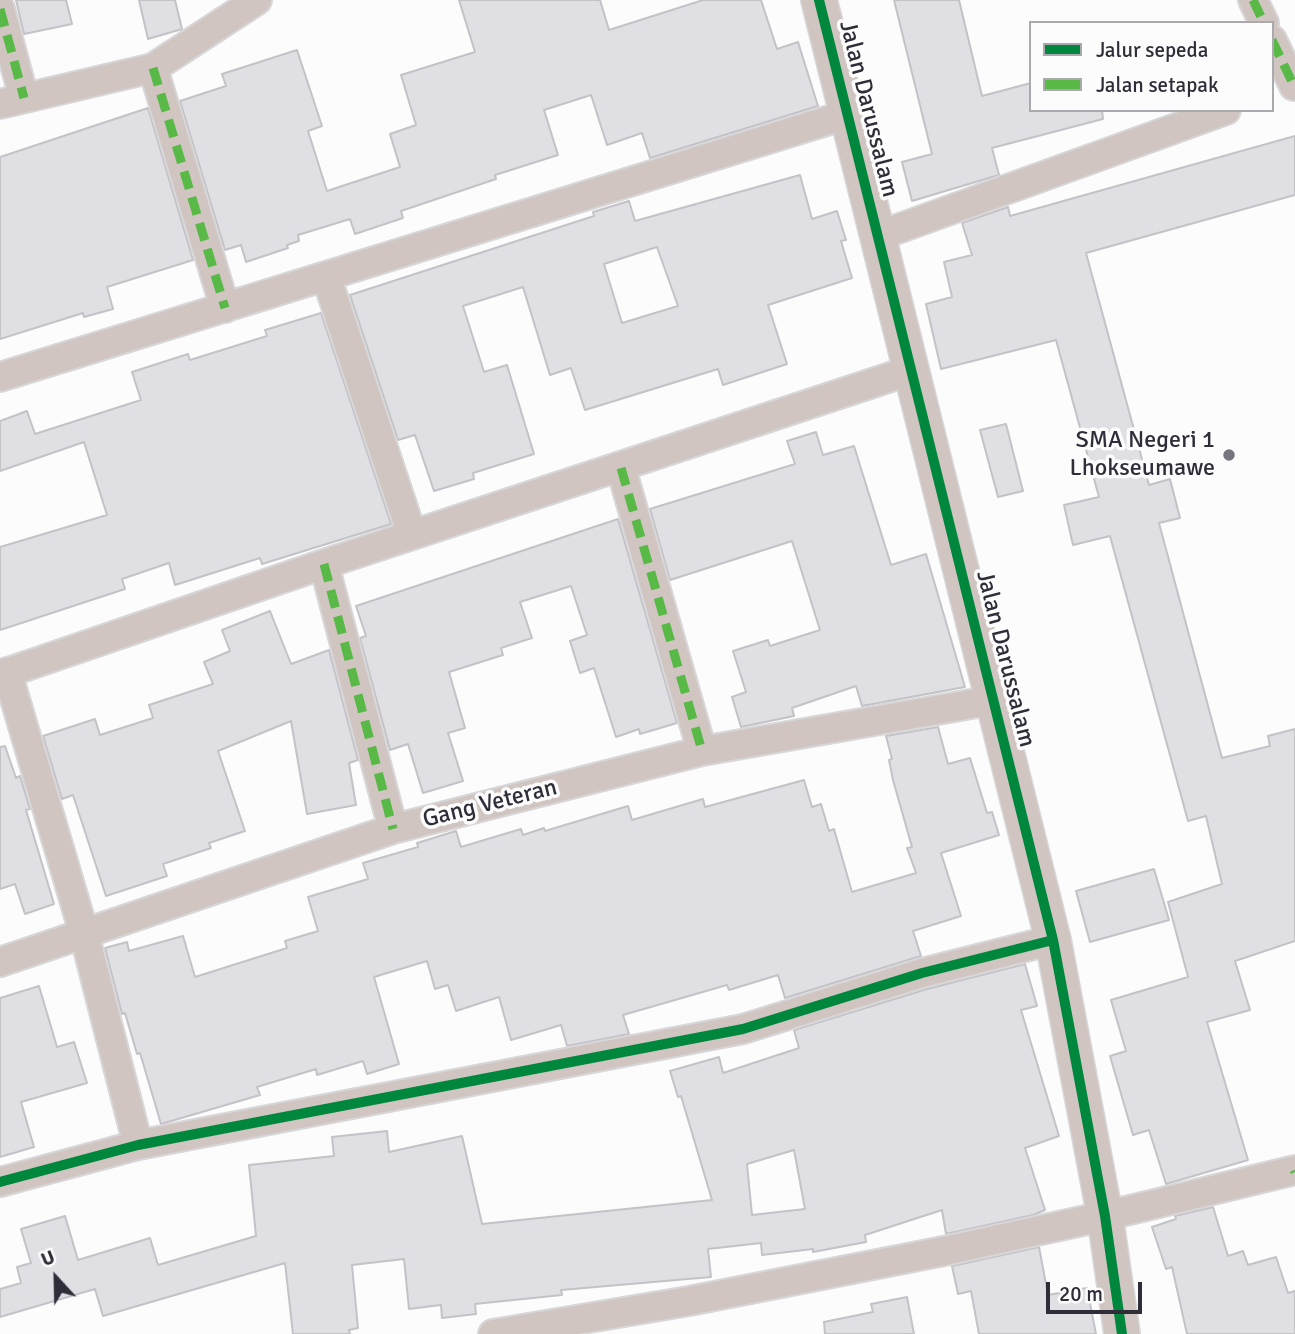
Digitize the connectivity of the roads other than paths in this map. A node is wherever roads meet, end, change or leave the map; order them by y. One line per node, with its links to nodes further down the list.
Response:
1 (257, 0): 7 (street)
2 (819, 0): 11 (street, Jalan Darussalam)
3 (1253, 0): 5 (street)
4 (0, 9): 9 (street)
5 (1263, 21)
6 (1274, 46): 8 (street)
7 (153, 68): 9 (street); 14 (street)
8 (1287, 88)
9 (12, 101)
10 (1220, 112): 12 (street)
11 (849, 114): 12 (street, Jalan Darussalam); 13 (street)
12 (878, 236): 15 (street, Jalan Darussalam)
13 (326, 276): 14 (street); 18 (street)
14 (225, 308): 16 (street)
15 (909, 371): 17 (street); 21 (street, Jalan Darussalam)
16 (0, 377)
17 (621, 468): 18 (street); 22 (street)
18 (412, 535): 19 (street)
19 (324, 564): 20 (street); 23 (street)
20 (3, 673): 24 (street)
21 (994, 701): 22 (street, Gang Veteran); 25 (street, Jalan Darussalam)
22 (702, 751): 23 (street, Gang Veteran)
23 (393, 829): 24 (street, Gang Veteran)
24 (84, 933): 26 (street, Gang Veteran); 27 (street)
25 (1053, 940): 27 (street); 30 (street, Jalan Darussalam)
26 (0, 962)
27 (138, 1145): 29 (street)
28 (1295, 1170): 30 (street)
29 (0, 1182)
30 (1105, 1216): 31 (street); 32 (street, Jalan Darussalam)
31 (493, 1334)
32 (1122, 1334)

